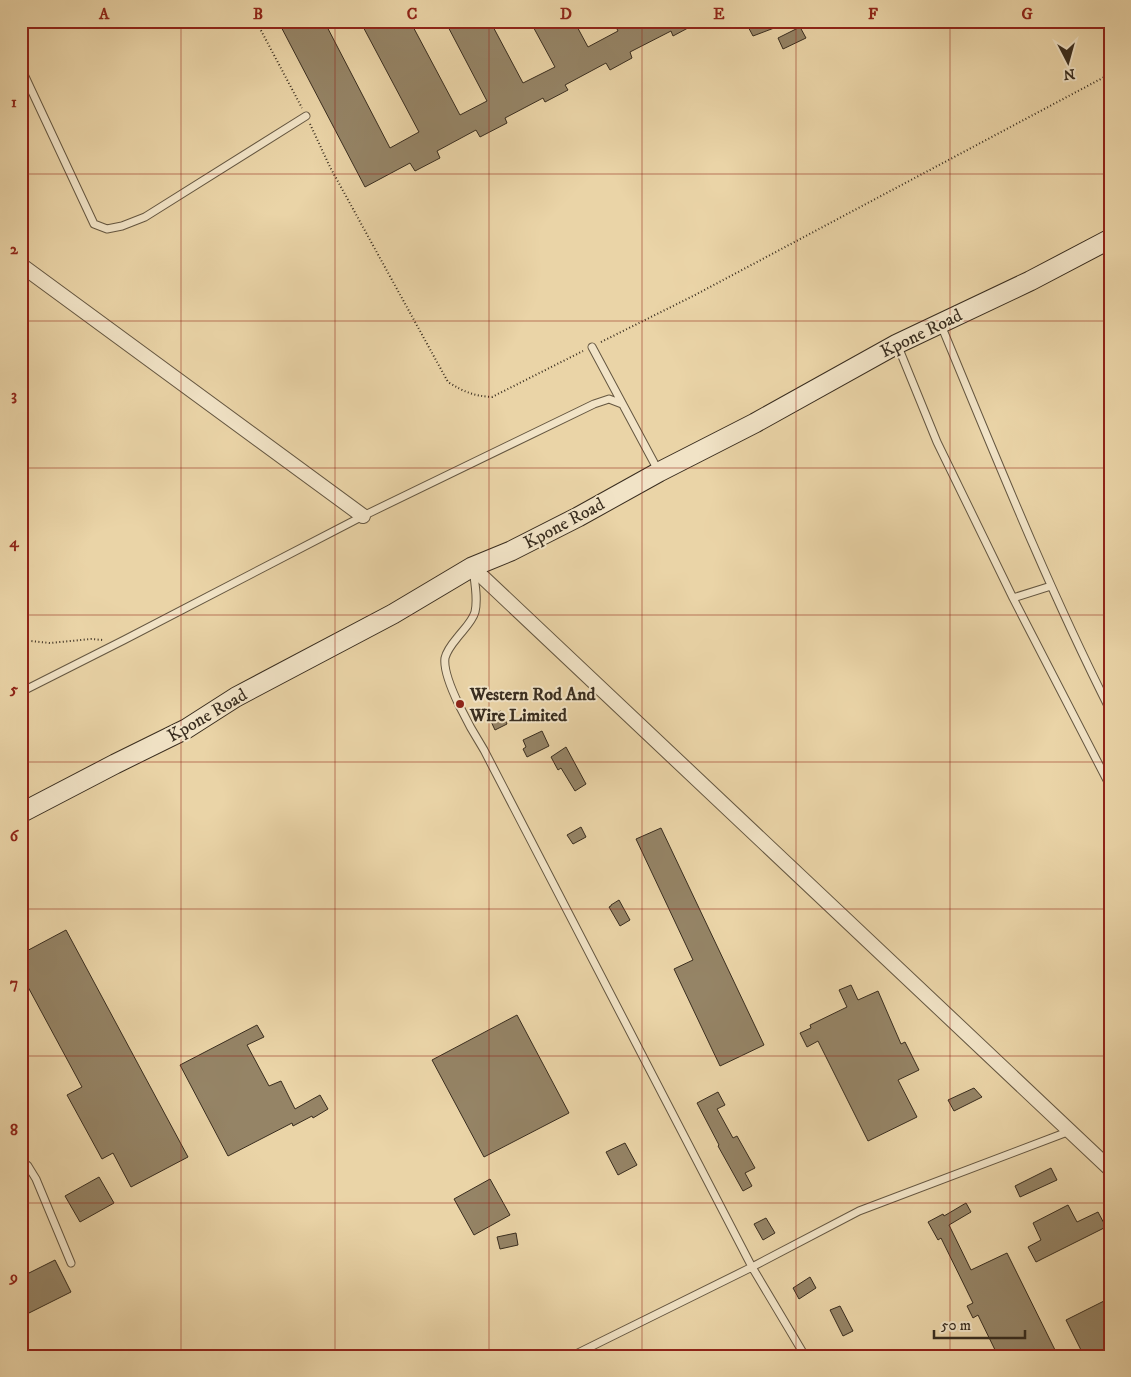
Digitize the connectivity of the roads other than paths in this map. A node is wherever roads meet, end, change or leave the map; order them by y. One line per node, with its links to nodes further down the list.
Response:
1 (21, 68): 2 (lane)
2 (306, 116)
3 (1110, 239): 5 (main road, Kpone Road)
4 (21, 264): 10 (street)
5 (940, 323): 6 (main road, Kpone Road); 12 (lane)
6 (896, 344): 9 (main road, Kpone Road); 13 (lane)
7 (592, 347): 8 (lane)
8 (622, 404): 9 (lane); 10 (lane)
9 (659, 472): 11 (main road, Kpone Road)
10 (363, 516): 14 (lane)
11 (472, 567): 17 (main road, Kpone Road); 18 (street); 22 (lane)
12 (1051, 586): 13 (lane); 15 (lane)
13 (1013, 598): 16 (lane)
14 (21, 692)
15 (1110, 710)
16 (1110, 786)
17 (21, 813)
18 (1070, 1132): 20 (street); 22 (lane)
19 (21, 1160): 21 (lane)
20 (1110, 1169)
21 (71, 1263)
22 (752, 1266): 23 (lane); 24 (lane)
23 (572, 1356)
24 (805, 1356)

